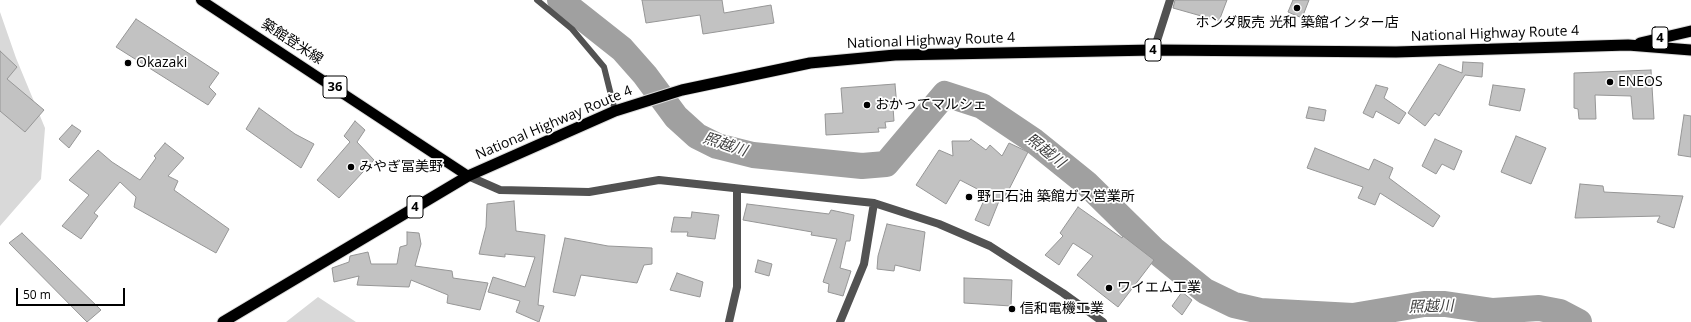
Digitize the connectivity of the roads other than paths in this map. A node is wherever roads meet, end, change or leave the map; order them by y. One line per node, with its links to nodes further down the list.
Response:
1 (201, 0): 9 (main road, 築館登米線 / 36)
2 (537, 0): 8 (lane)
3 (1170, 0): 6 (street)
4 (1691, 31): 5 (highway, National Highway Route 4 / 4)
5 (1628, 45): 6 (highway, National Highway Route 4 / 4); 7 (highway, National Highway Route 4 / 4)
6 (1154, 50): 8 (highway, National Highway Route 4 / 4)
7 (1691, 50)
8 (620, 109): 9 (highway, National Highway Route 4 / 4)
9 (468, 176): 10 (street); 12 (highway, National Highway Route 4 / 4)
10 (737, 189): 11 (street); 13 (street)
11 (874, 204): 14 (street); 15 (street)
12 (224, 322)
13 (729, 322)
14 (840, 322)
15 (1103, 322)

